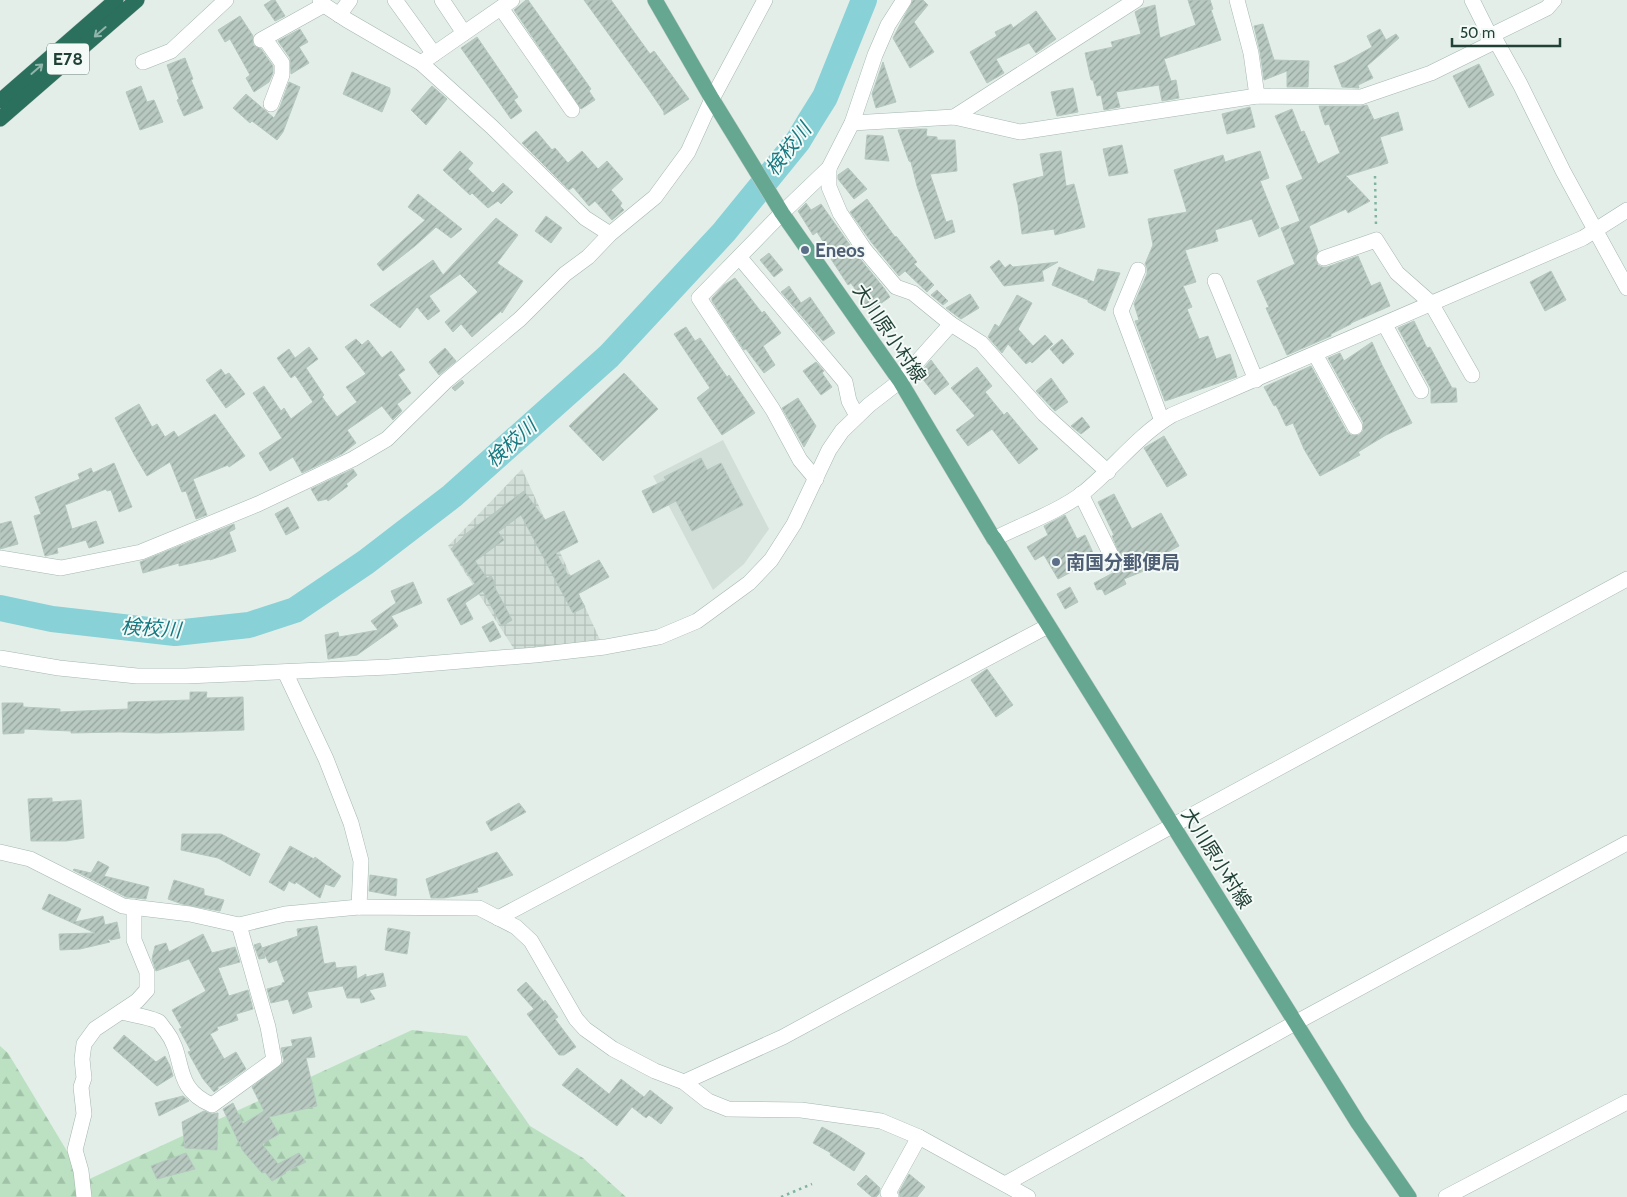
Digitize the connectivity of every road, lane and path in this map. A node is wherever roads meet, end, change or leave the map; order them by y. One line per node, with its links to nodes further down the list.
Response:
1 (116, 0): 24 (highway, E78, one-way to 1)
2 (136, 0): 28 (highway, E78, one-way to 28)
3 (226, 0): 20 (street)
4 (350, 0): 16 (street)
5 (395, 0): 19 (street)
6 (442, 0): 17 (street)
7 (655, 0): 23 (main road, 大川原小村線)
8 (765, 0): 23 (street)
9 (904, 0): 29 (street)
10 (1136, 0): 27 (street)
11 (1237, 0): 22 (street)
12 (1472, 0): 18 (street)
13 (1554, 0): 18 (street)
14 (322, 2): 16 (street); 25 (street)
15 (506, 4): 17 (street); 26 (street)
16 (339, 15): 21 (street)
17 (464, 33): 19 (street)
18 (1493, 39): 22 (street); 34 (street)
19 (434, 54): 21 (street)
20 (143, 62)
21 (421, 63): 35 (street)
22 (1257, 96): 27 (street)
23 (712, 99): 33 (main road, 大川原小村線); 35 (street)
24 (0, 101)
25 (271, 104)
26 (572, 110)
27 (954, 117): 29 (street)
28 (0, 119)
29 (852, 123): 30 (street)
30 (829, 168): 33 (street); 43 (street)
31 (1375, 176): 36 (path)
32 (1627, 210): 34 (street)
33 (782, 213): 37 (street); 48 (main road, 大川原小村線)
34 (1596, 230): 41 (street); 42 (street)
35 (610, 234): 58 (street)
36 (1376, 240): 38 (street); 42 (street)
37 (740, 258): 50 (street); 54 (street)
38 (1324, 258)
39 (1138, 270): 51 (street)
40 (1215, 281): 47 (street)
41 (1627, 288)
42 (1431, 303): 44 (street); 46 (street)
43 (951, 324): 48 (street); 53 (street)
44 (1385, 325): 45 (street); 49 (street)
45 (1315, 354): 47 (street); 52 (street)
46 (1472, 375)
47 (1256, 380): 51 (street)
48 (900, 381): 50 (street); 56 (main road, 大川原小村線)
49 (1421, 391)
50 (857, 416): 54 (street)
51 (1162, 421): 53 (street)
52 (1355, 427)
53 (1108, 472): 55 (street)
54 (816, 478): 62 (street)
55 (1081, 494): 56 (street); 57 (street)
56 (994, 539): 60 (main road, 大川原小村線)
57 (1110, 553)
58 (0, 559)
59 (1627, 578): 63 (street)
60 (1048, 626): 63 (main road, 大川原小村線); 68 (street)
61 (0, 658): 62 (street)
62 (285, 672): 67 (street)
63 (1173, 825): 71 (main road, 大川原小村線); 72 (street)
64 (1627, 843): 71 (street)
65 (0, 852): 66 (street)
66 (134, 907): 69 (street); 70 (street)
67 (359, 907): 68 (street); 69 (street)
68 (498, 918): 72 (street)
69 (238, 925): 70 (street)
70 (121, 1012): 77 (street)
71 (1296, 1023): 76 (street); 81 (main road, 大川原小村線)
72 (684, 1082): 74 (street)
73 (1627, 1102): 82 (street)
74 (920, 1137): 76 (street); 79 (street)
75 (812, 1184): 78 (path)
76 (1005, 1184): 80 (street)
77 (84, 1197)
78 (781, 1197)
79 (891, 1197)
80 (1028, 1197)
81 (1409, 1197)
82 (1446, 1197)

